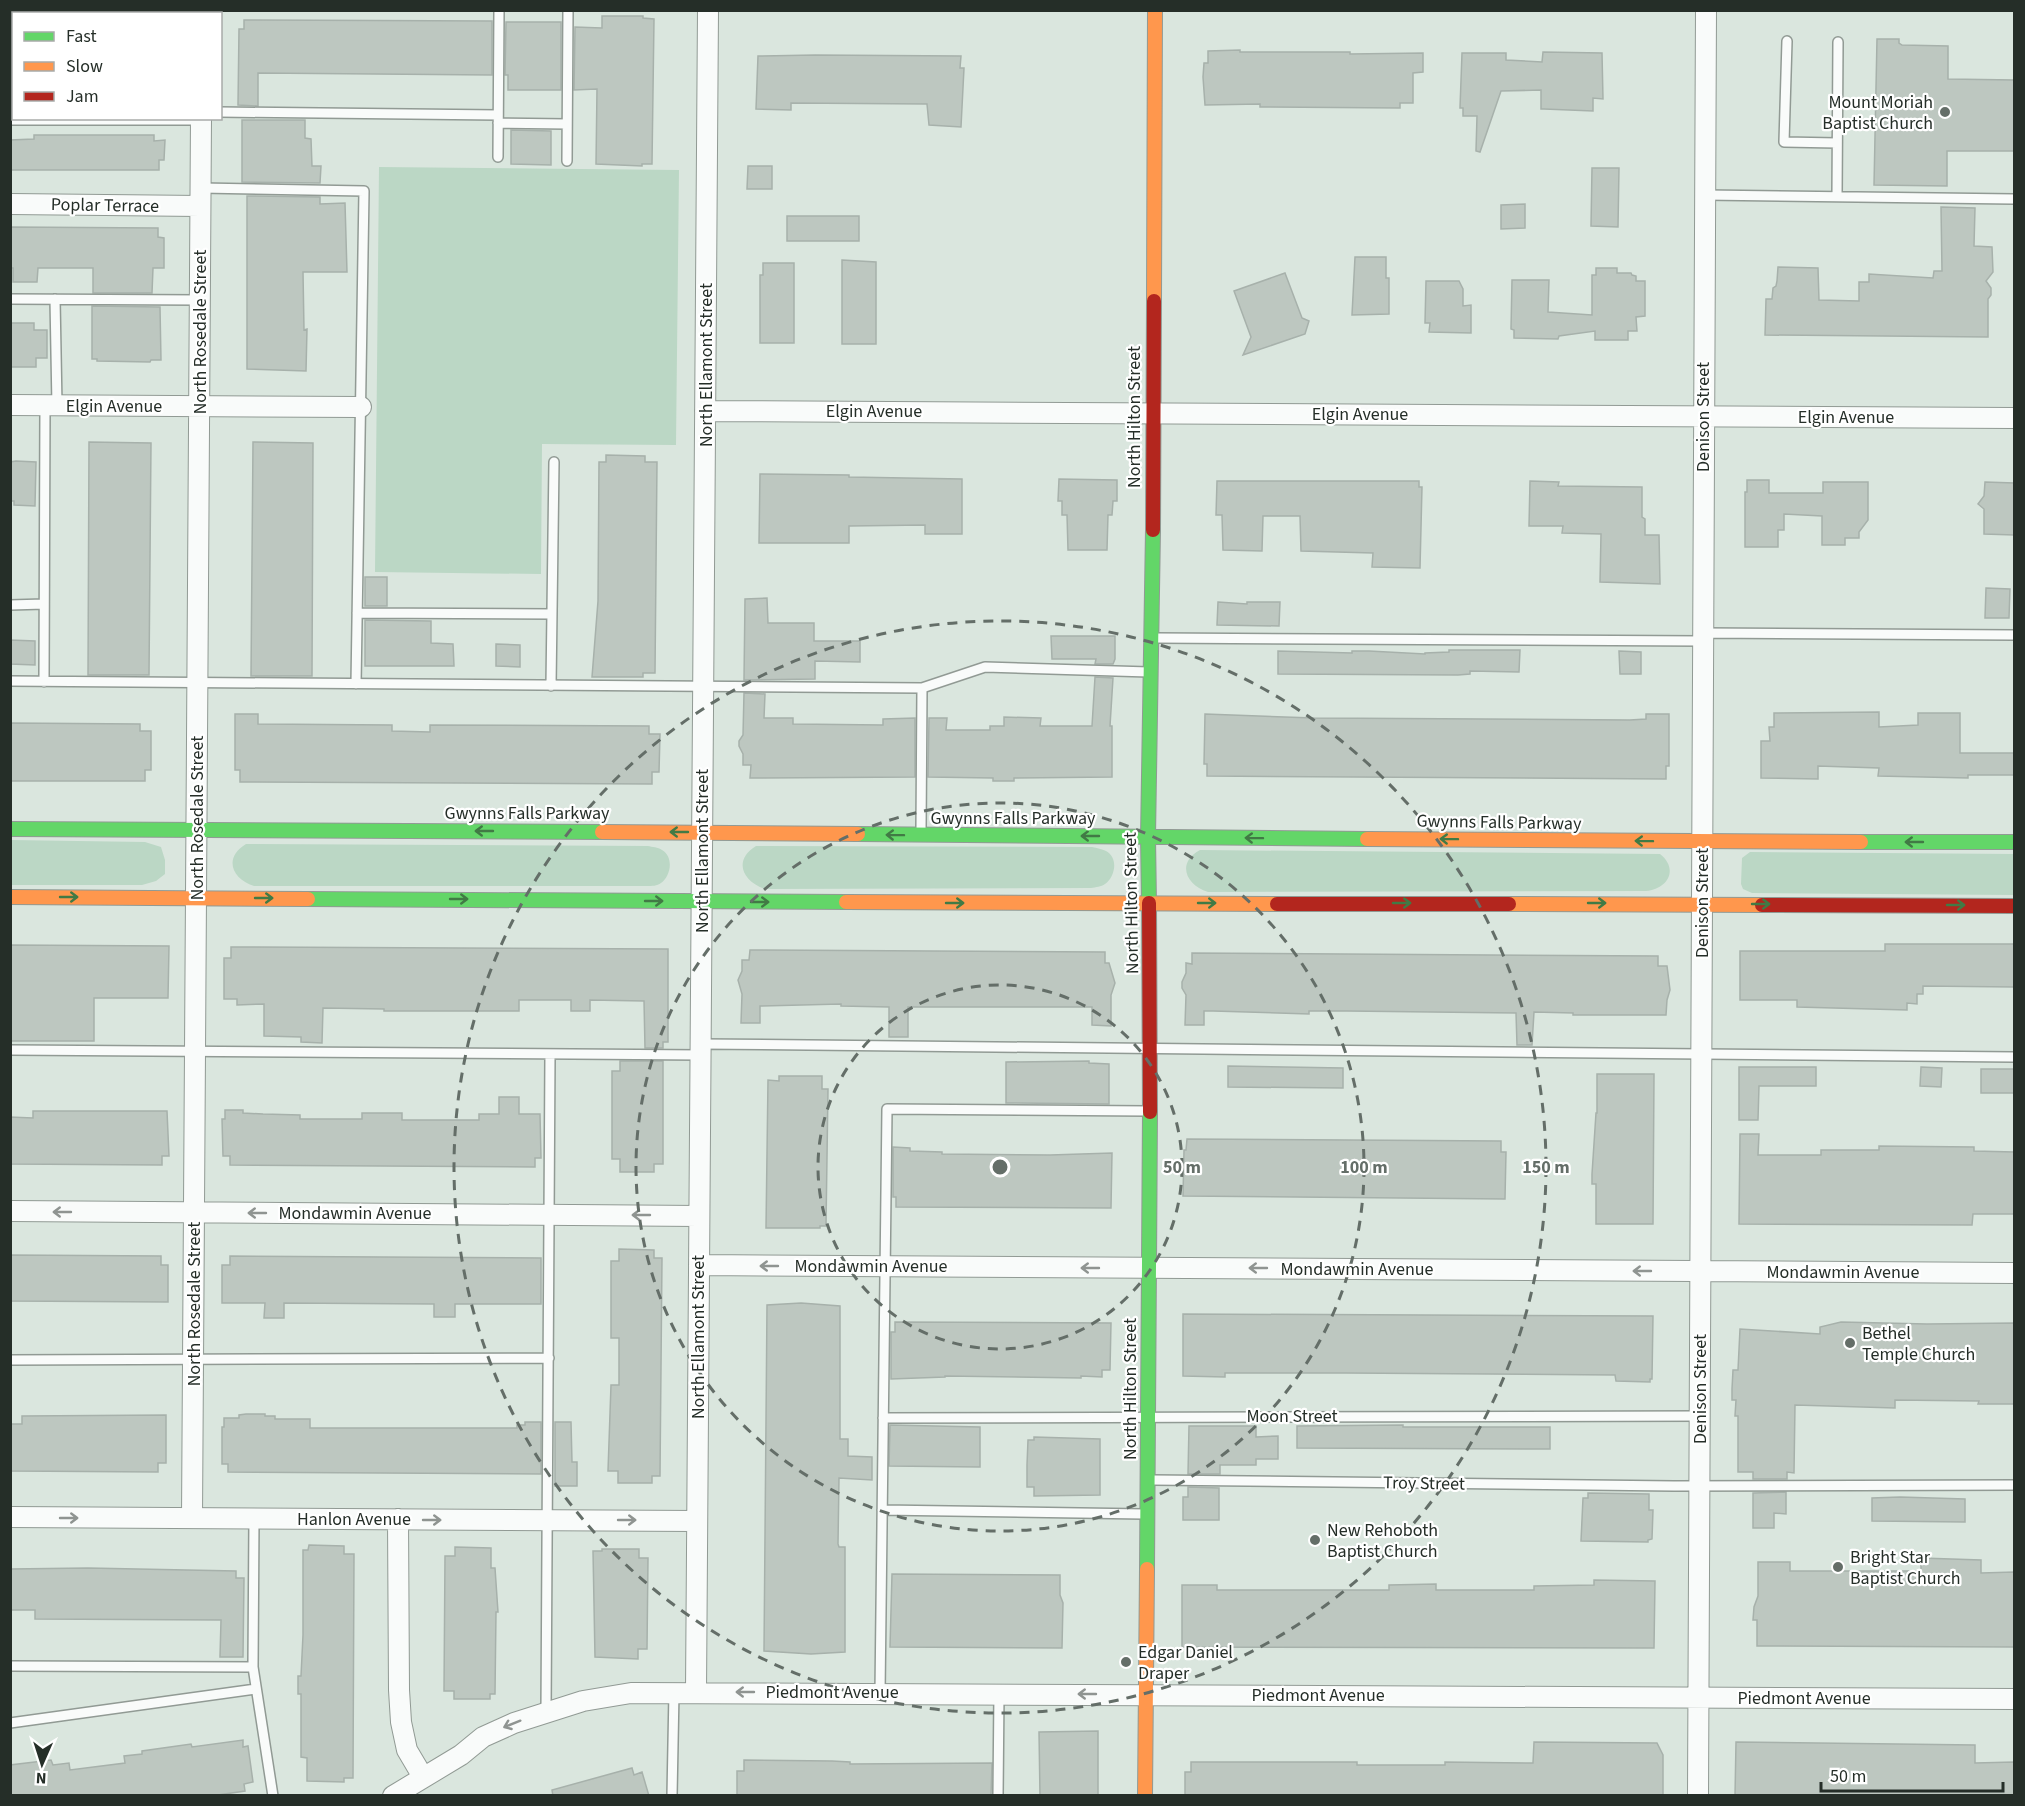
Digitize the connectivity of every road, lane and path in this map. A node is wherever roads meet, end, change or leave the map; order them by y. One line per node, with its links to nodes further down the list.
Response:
1 (499, 10): 9 (lane)
2 (567, 10): 11 (lane)
3 (708, 10): 27 (street, North Ellamont Street)
4 (1155, 10): 28 (main road, North Hilton Street)
5 (1706, 10): 15 (street, Denison Street)
6 (1786, 41): 12 (lane)
7 (1838, 42): 12 (lane)
8 (222, 112): 9 (lane)
9 (498, 119): 11 (lane); 13 (lane)
10 (201, 120): 17 (street, North Rosedale Street)
11 (567, 124): 14 (lane)
12 (1838, 143): 16 (lane)
13 (498, 157)
14 (567, 161)
15 (1705, 195): 16 (lane); 29 (street, Denison Street)
16 (1837, 196): 18 (lane)
17 (201, 197): 19 (street, Poplar Terrace); 22 (street, North Rosedale Street); 26 (lane)
18 (2014, 199)
19 (10, 204)
20 (10, 299): 21 (lane)
21 (55, 299): 22 (lane); 24 (lane)
22 (200, 300): 25 (street, North Rosedale Street)
23 (10, 405): 24 (street, Elgin Avenue)
24 (51, 406): 25 (street, Elgin Avenue); 32 (lane)
25 (199, 406): 26 (street, Elgin Avenue); 42 (street, North Rosedale Street)
26 (361, 407): 34 (lane)
27 (705, 411): 28 (street, Elgin Avenue); 45 (street, North Ellamont Street)
28 (1152, 413): 29 (street, Elgin Avenue); 38 (main road, North Hilton Street)
29 (1703, 416): 30 (street, Elgin Avenue); 37 (street, Denison Street)
30 (2014, 418)
31 (554, 462): 35 (lane)
32 (44, 604): 33 (lane); 41 (lane)
33 (10, 605)
34 (357, 613): 35 (lane); 43 (lane)
35 (552, 614): 44 (lane)
36 (2014, 635): 37 (lane)
37 (1702, 637): 38 (lane); 52 (street, Denison Street)
38 (1152, 638): 39 (main road, North Hilton Street)
39 (1151, 672): 46 (lane); 51 (main road, North Hilton Street)
40 (10, 681): 41 (lane)
41 (44, 682): 42 (lane)
42 (197, 683): 43 (lane); 48 (street, North Rosedale Street)
43 (356, 684): 44 (lane)
44 (551, 686): 45 (lane)
45 (703, 687): 46 (lane); 49 (street, North Ellamont Street)
46 (922, 688): 50 (lane)
47 (10, 829): 48 (main road, Gwynns Falls Parkway)
48 (197, 829): 49 (main road, Gwynns Falls Parkway, one-way to 48); 55 (street, North Rosedale Street)
49 (702, 832): 50 (main road, Gwynns Falls Parkway, one-way to 49); 56 (street, North Ellamont Street)
50 (921, 835): 51 (main road, Gwynns Falls Parkway, one-way to 50)
51 (1148, 837): 52 (main road, Gwynns Falls Parkway, one-way to 51); 57 (main road, North Hilton Street)
52 (1702, 842): 53 (main road, Gwynns Falls Parkway, one-way to 52); 58 (street, Denison Street)
53 (2014, 842)
54 (10, 897): 55 (main road, one-way to 55)
55 (196, 897): 56 (main road, one-way to 56); 63 (street, North Rosedale Street)
56 (702, 902): 57 (main road, one-way to 57); 60 (street, North Ellamont Street)
57 (1148, 903): 58 (main road, one-way to 58); 61 (main road, North Hilton Street)
58 (1702, 903): 59 (main road, one-way to 59); 65 (street, Denison Street)
59 (2014, 906)
60 (701, 1049): 61 (lane); 64 (lane); 71 (street, North Ellamont Street)
61 (1151, 1049): 65 (lane); 67 (main road, North Hilton Street)
62 (10, 1050): 63 (lane)
63 (196, 1051): 64 (lane); 69 (street, North Rosedale Street)
64 (550, 1054): 70 (lane)
65 (1702, 1054): 66 (lane); 75 (street, Denison Street)
66 (2014, 1057)
67 (1150, 1112): 73 (lane); 74 (main road, North Hilton Street)
68 (10, 1211): 69 (street, Mondawmin Avenue, one-way to 68)
69 (194, 1213): 70 (street, Mondawmin Avenue, one-way to 69); 78 (street, North Rosedale Street)
70 (550, 1215): 71 (street, Mondawmin Avenue, one-way to 70); 77 (lane)
71 (699, 1216): 72 (street, North Ellamont Street)
72 (699, 1265): 73 (street, Mondawmin Avenue, one-way to 72); 93 (street, North Ellamont Street)
73 (885, 1266): 74 (street, Mondawmin Avenue, one-way to 73); 82 (lane)
74 (1148, 1268): 75 (street, Mondawmin Avenue, one-way to 74); 80 (main road, North Hilton Street)
75 (1701, 1271): 76 (street, Mondawmin Avenue); 81 (street, Denison Street)
76 (2014, 1273)
77 (549, 1358): 78 (lane); 92 (lane)
78 (193, 1359): 79 (lane); 89 (street, North Rosedale Street)
79 (10, 1360)
80 (1148, 1416): 81 (lane, Moon Street); 82 (lane, Moon Street); 83 (main road, North Hilton Street)
81 (1700, 1416): 85 (street, Denison Street)
82 (883, 1418): 86 (lane)
83 (1147, 1480): 85 (lane, Troy Street); 87 (main road, North Hilton Street)
84 (2014, 1485): 85 (lane, Troy Street)
85 (1700, 1486): 102 (street, Denison Street)
86 (882, 1510): 87 (lane); 99 (lane)
87 (1147, 1514): 101 (main road, North Hilton Street)
88 (10, 1517): 89 (street, Hanlon Avenue, one-way to 89)
89 (192, 1518): 90 (street, Hanlon Avenue)
90 (254, 1518): 91 (street, Hanlon Avenue); 95 (lane)
91 (398, 1520): 92 (street, Hanlon Avenue, one-way to 92); 106 (street)
92 (548, 1520): 93 (street, Hanlon Avenue, one-way to 93); 104 (lane)
93 (697, 1521): 98 (street, North Ellamont Street)
94 (10, 1666): 95 (lane)
95 (253, 1667): 96 (lane)
96 (256, 1689): 105 (lane); 107 (lane)
97 (674, 1692): 98 (street, Piedmont Avenue); 104 (street, Piedmont Avenue); 109 (lane)
98 (696, 1692): 99 (street, Piedmont Avenue, one-way to 98)
99 (880, 1693): 100 (street, Piedmont Avenue)
100 (999, 1693): 101 (street, Piedmont Avenue, one-way to 100); 110 (lane)
101 (1145, 1694): 102 (street, Piedmont Avenue); 111 (main road, North Hilton Street)
102 (1699, 1698): 103 (street, Piedmont Avenue); 112 (street, Denison Street)
103 (2014, 1700)
104 (546, 1712): 106 (street, Piedmont Avenue, one-way to 106)
105 (10, 1723)
106 (423, 1777): 108 (street, Piedmont Avenue)
107 (273, 1796)
108 (393, 1796)
109 (672, 1796)
110 (998, 1796)
111 (1144, 1796)
112 (1698, 1796)

